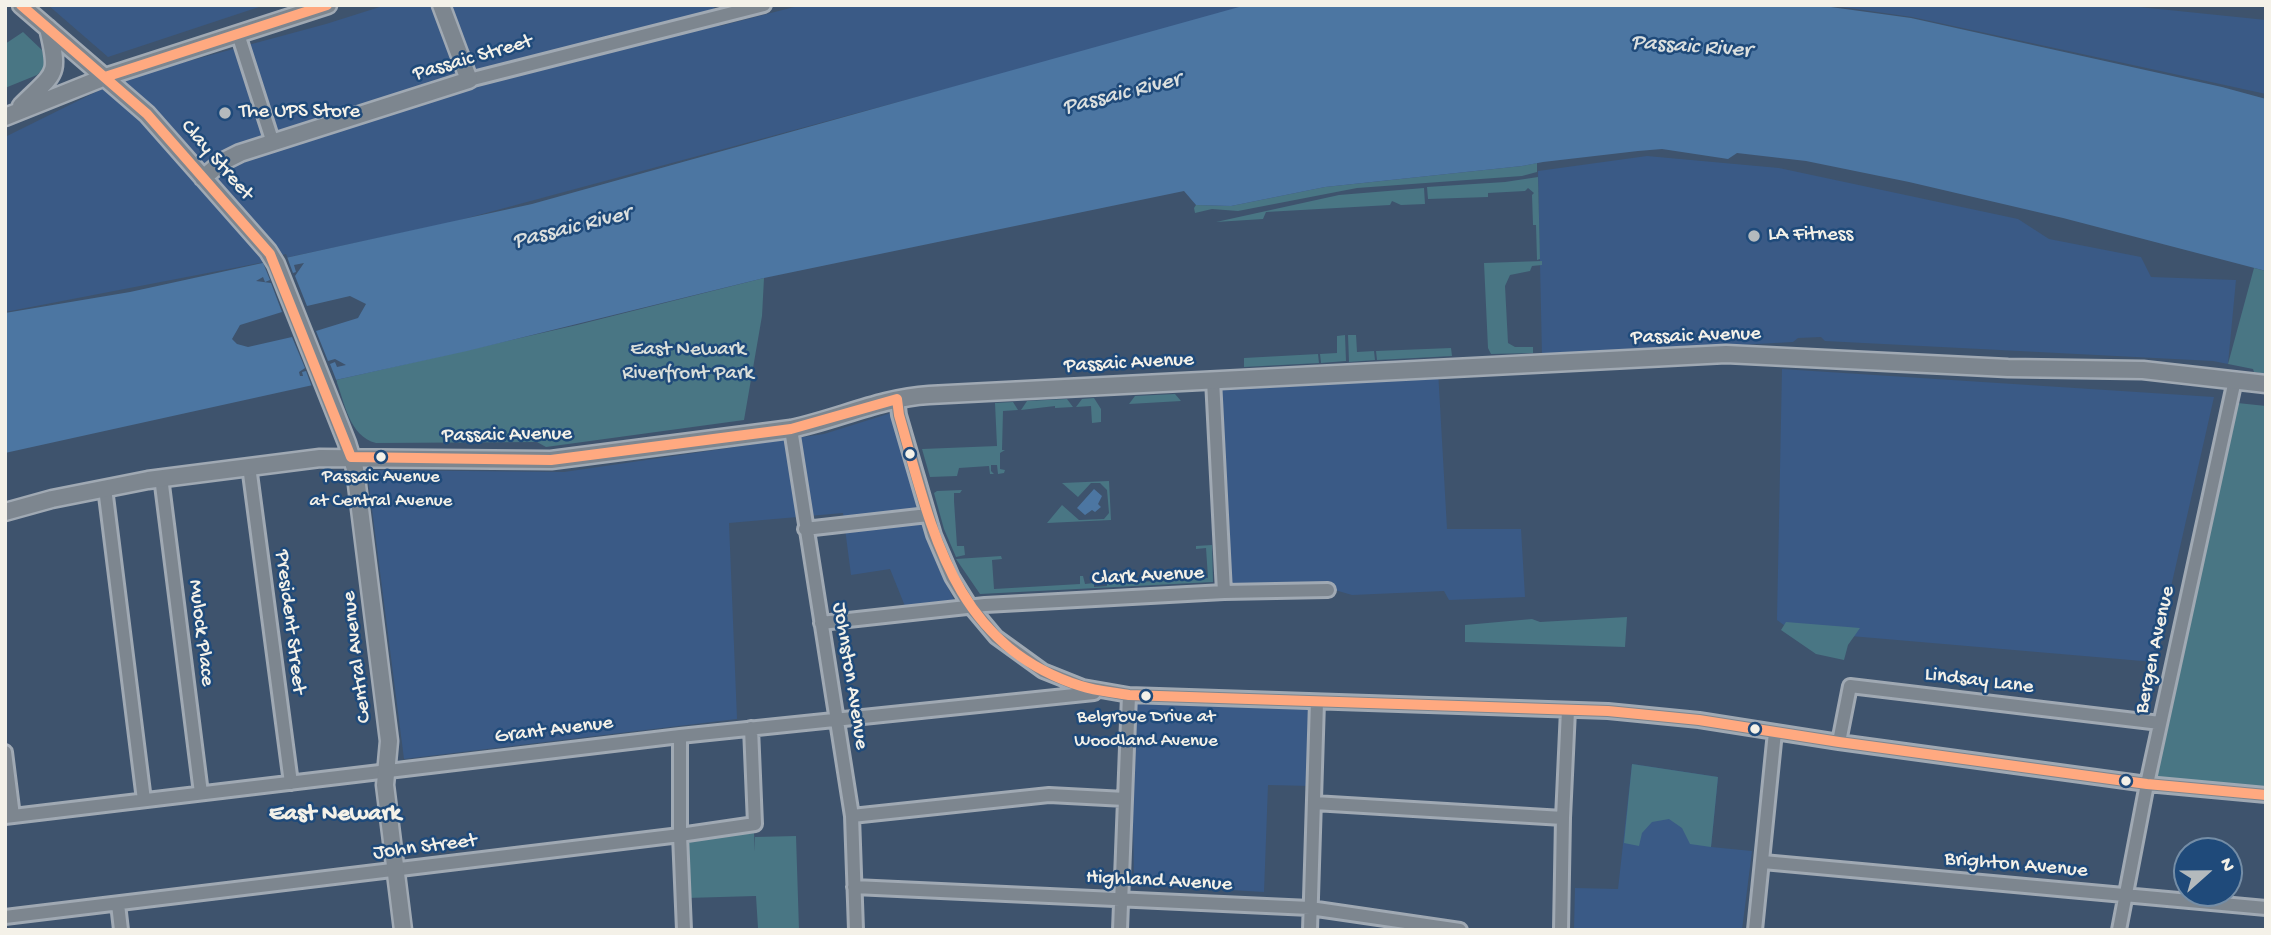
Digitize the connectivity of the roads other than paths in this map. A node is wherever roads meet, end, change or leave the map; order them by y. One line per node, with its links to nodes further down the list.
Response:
1 (21, 5): 6 (main road, Clay Street)
2 (328, 5): 7 (main road)
3 (441, 5): 9 (main road)
4 (764, 5): 5 (street, Passaic Street)
5 (727, 10): 9 (street, Passaic Street)
6 (48, 28): 8 (main road, Clay Street); 10 (main road)
7 (239, 34): 8 (main road); 11 (street)
8 (105, 77): 10 (main road); 12 (main road, Clay Street)
9 (469, 80): 11 (main road, Passaic Street)
10 (10, 115)
11 (273, 143): 12 (main road, Passaic Street)
12 (203, 178): 16 (main road, Clay Street)
13 (1213, 380): 14 (main road, Passaic Avenue); 17 (main road, Passaic Avenue); 27 (street)
14 (2235, 380): 15 (main road, Passaic Avenue); 35 (street, Bergen Avenue)
15 (2266, 384)
16 (324, 385): 19 (main road, Central Avenue)
17 (897, 399): 18 (main road, Passaic Avenue); 24 (street)
18 (791, 429): 19 (main road, Passaic Avenue); 25 (street, Johnston Avenue)
19 (351, 457): 20 (main road, Passaic Avenue); 41 (main road, Central Avenue)
20 (249, 466): 21 (main road, Passaic Avenue); 42 (street, President Street)
21 (161, 477): 22 (main road, Passaic Avenue); 44 (street, Mulock Place)
22 (105, 488): 23 (main road, Passaic Avenue); 47 (street)
23 (5, 512)
24 (928, 515): 25 (street); 28 (street)
25 (805, 529): 29 (street, Johnston Avenue)
26 (1328, 590): 27 (street, Clark Avenue)
27 (1224, 592): 28 (street, Clark Avenue)
28 (970, 606): 29 (street, Clark Avenue); 30 (street)
29 (821, 623): 34 (street, Johnston Avenue)
30 (1108, 692): 31 (street); 34 (street, Grant Avenue)
31 (1129, 695): 32 (street); 46 (street)
32 (1317, 702): 33 (street); 48 (street)
33 (1569, 710): 37 (street); 51 (street)
34 (836, 719): 36 (street, Grant Avenue); 49 (street, Johnston Avenue)
35 (2160, 723): 39 (street, Lindsay Lane); 43 (street, Bergen Avenue)
36 (751, 729): 38 (street, Grant Avenue); 52 (street, John Street)
37 (1775, 732): 39 (street); 53 (street)
38 (680, 736): 41 (street, Grant Avenue); 52 (street)
39 (1839, 742): 43 (street)
40 (5, 752): 50 (street)
41 (387, 771): 42 (street, Grant Avenue); 54 (main road, Central Avenue)
42 (291, 783): 44 (street, Grant Avenue)
43 (2147, 785): 45 (street); 56 (street, Bergen Avenue)
44 (201, 793): 47 (street, Grant Avenue)
45 (2266, 795)
46 (1125, 799): 49 (street); 57 (street)
47 (144, 800): 50 (street, Grant Avenue)
48 (1314, 803): 51 (street); 59 (street)
49 (852, 816): 55 (street, Johnston Avenue)
50 (9, 817)
51 (1563, 818): 69 (street)
52 (680, 835): 54 (street, John Street); 64 (street)
53 (1763, 862): 56 (street, Brighton Avenue); 70 (street)
54 (396, 871): 58 (street, John Street); 63 (main road, Central Avenue)
55 (854, 887): 57 (street, Highland Avenue); 65 (street, Johnston Avenue)
56 (2126, 894): 60 (street, Brighton Avenue); 71 (street, Bergen Avenue)
57 (1121, 900): 59 (street, Highland Avenue); 66 (street)
58 (118, 904): 61 (street, John Street); 62 (street)
59 (1310, 908): 67 (street); 68 (street, Highland Avenue)
60 (2266, 908)
61 (5, 917)
62 (121, 930)
63 (403, 930)
64 (684, 930)
65 (856, 930)
66 (1120, 930)
67 (1310, 930)
68 (1457, 930)
69 (1561, 930)
70 (1755, 930)
71 (2119, 930)

